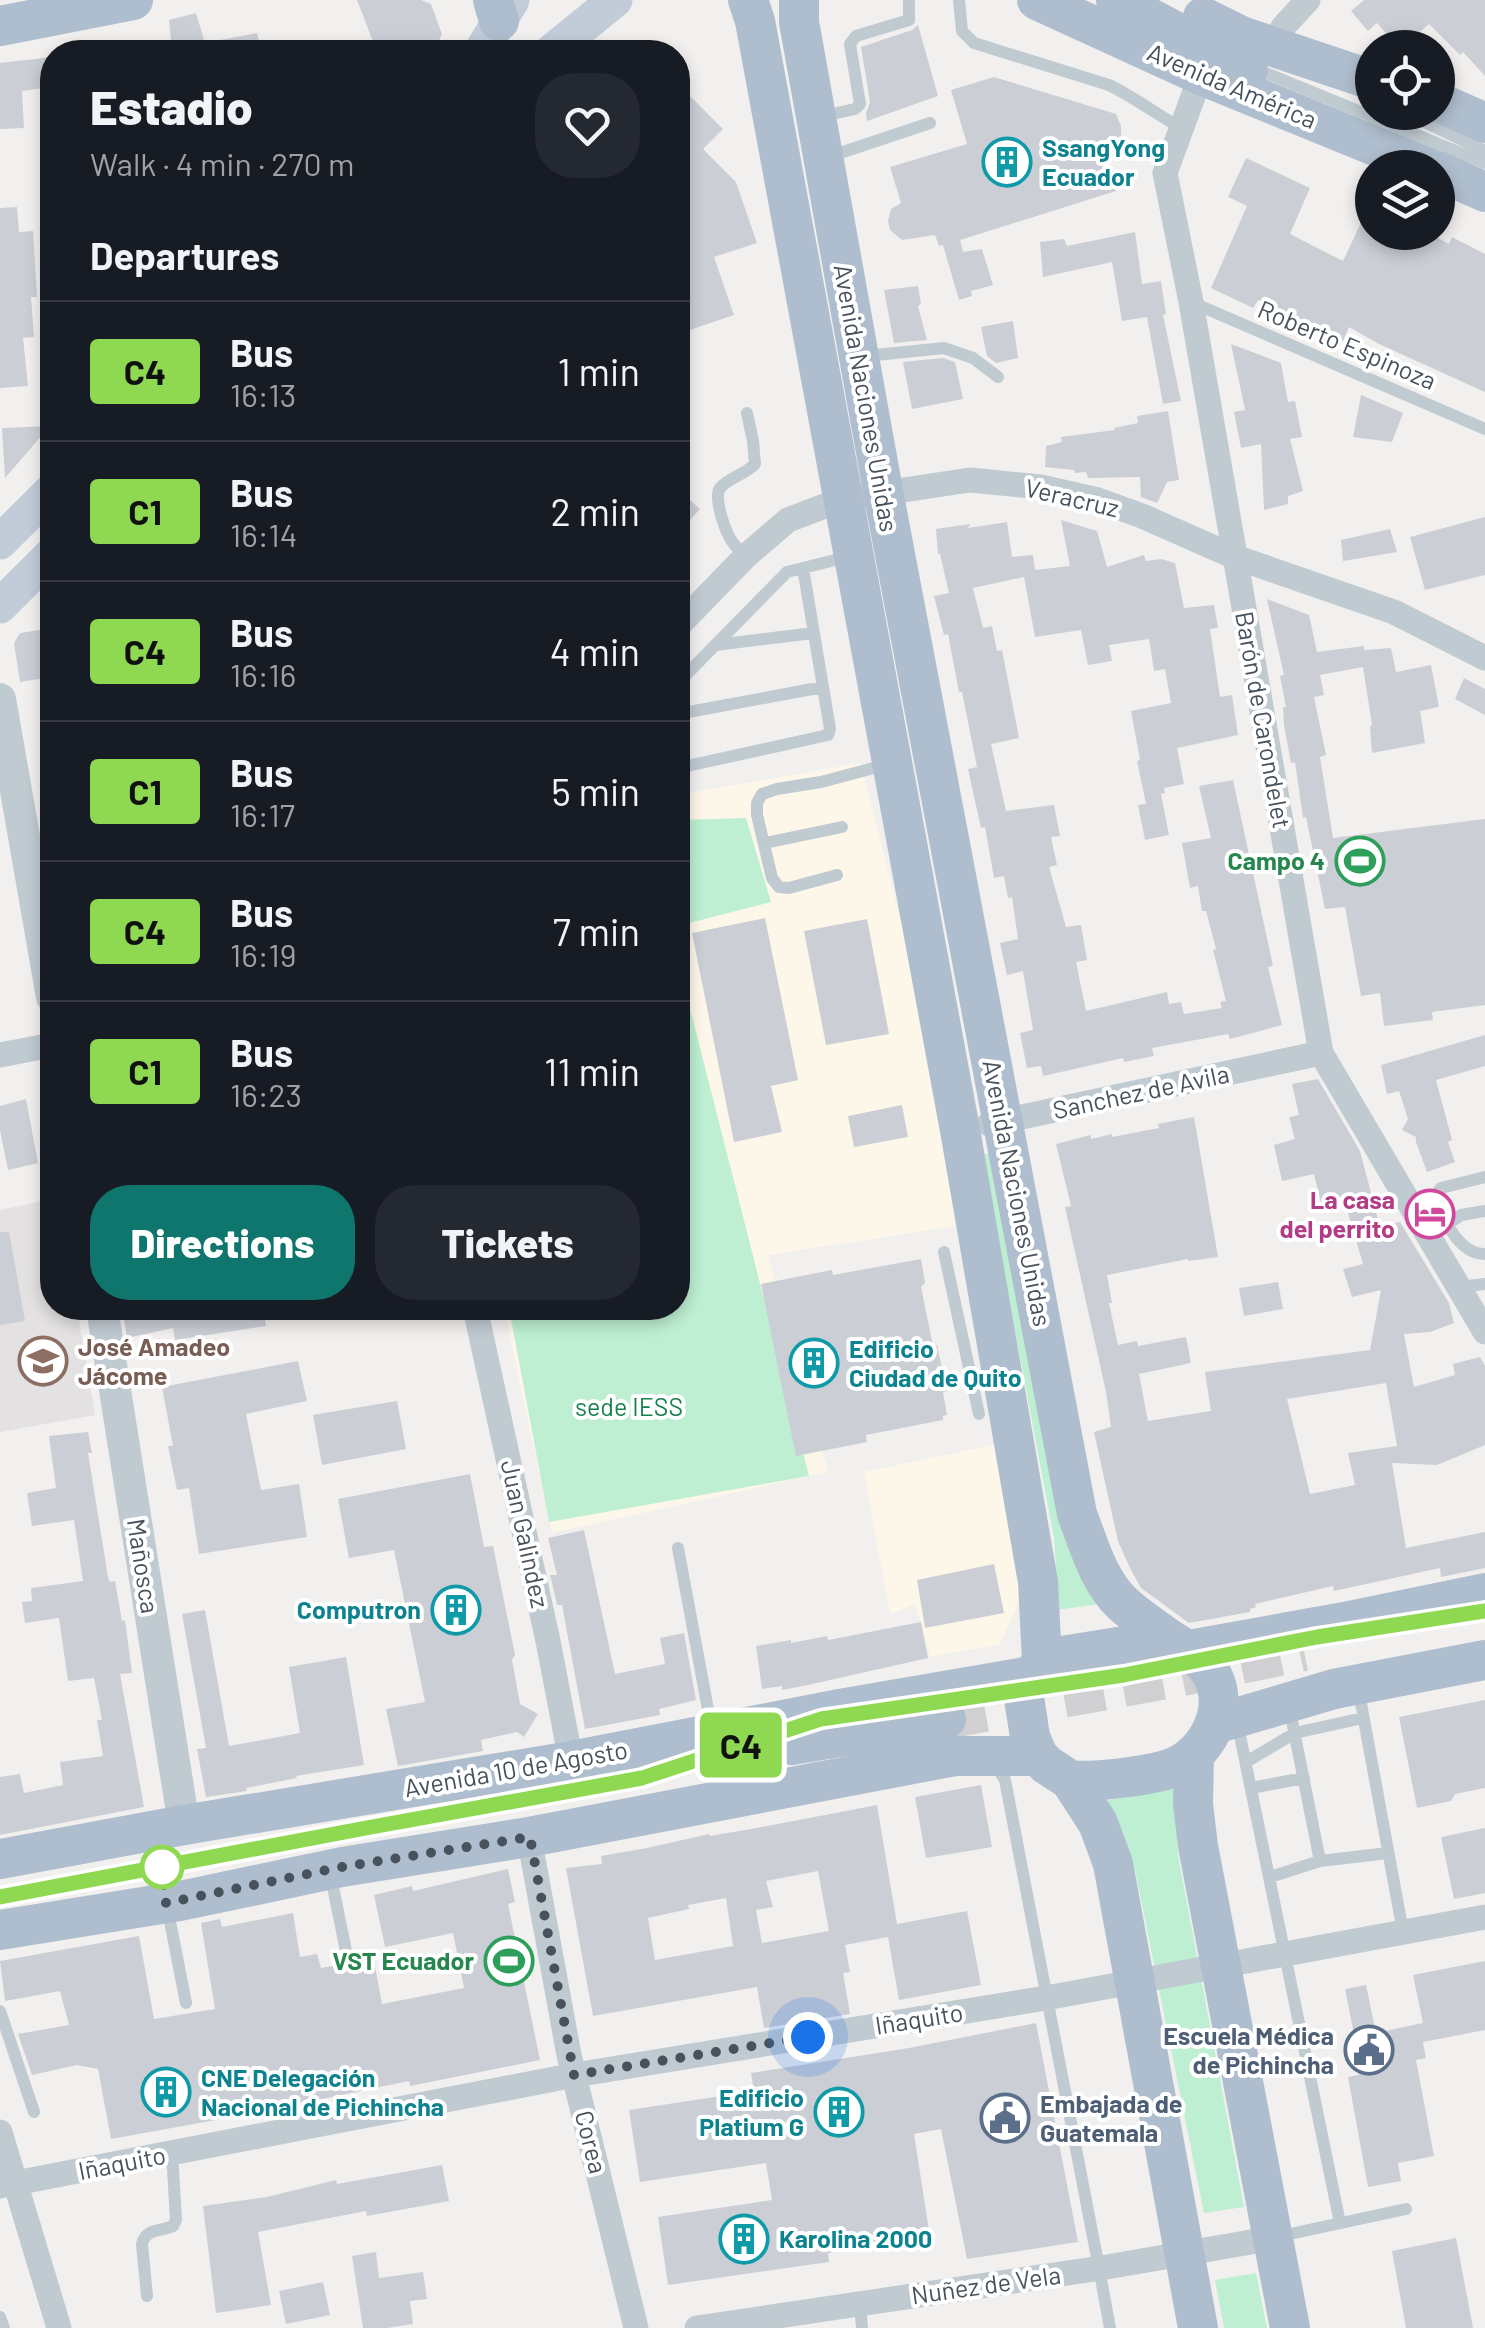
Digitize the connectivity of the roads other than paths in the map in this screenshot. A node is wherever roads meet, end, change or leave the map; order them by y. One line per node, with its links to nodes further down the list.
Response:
1 (134, 0): 11 (main road)
2 (616, 0): 12 (main road)
3 (748, 0): 34 (main road, Avenida Naciones Unidas)
4 (800, 0): 17 (main road, Avenida Naciones Unidas)
5 (908, 0): 17 (lane)
6 (959, 0): 20 (lane)
7 (1037, 0): 13 (main road, Avenida América)
8 (1116, 0): 13 (main road, Avenida América)
9 (1170, 0): 13 (main road, Avenida América)
10 (1296, 13): 13 (main road, Avenida América); 14 (main road, Avenida América)
11 (0, 26)
12 (566, 40)
13 (1224, 41): 15 (main road); 20 (street, Barón de Carondelet); 22 (main road); 25 (lane, Avenida América)
14 (1355, 69)
15 (1355, 77)
16 (1455, 110): 19 (main road)
17 (816, 119): 24 (main road, Avenida Naciones Unidas)
18 (930, 123): 24 (lane)
19 (1485, 123)
20 (1181, 128): 28 (street, Barón de Carondelet)
21 (1441, 130): 23 (lane)
22 (1400, 150)
23 (1485, 151)
24 (824, 159): 29 (main road, Avenida Naciones Unidas)
25 (1485, 164)
26 (1455, 179): 27 (main road)
27 (1485, 192)
28 (1192, 302): 32 (lane, Roberto Espinoza); 39 (street, Barón de Carondelet)
29 (859, 357): 30 (lane); 33 (main road, Avenida Naciones Unidas)
30 (998, 378)
31 (746, 413): 38 (lane)
32 (1485, 429)
33 (883, 491): 34 (street, Veracruz); 39 (street, Veracruz); 61 (main road, Avenida Naciones Unidas)
34 (843, 499): 37 (main road, Avenida Naciones Unidas); 38 (street, Veracruz)
35 (40, 502): 36 (main road)
36 (0, 542)
37 (852, 555): 41 (lane); 51 (main road, Avenida Naciones Unidas)
38 (746, 556): 43 (street, Veracruz)
39 (1235, 557): 46 (street, Veracruz); 59 (street, Barón de Carondelet)
40 (40, 566): 42 (main road)
41 (803, 568): 44 (lane); 45 (lane)
42 (0, 606)
43 (690, 614)
44 (814, 633): 45 (lane); 48 (lane)
45 (715, 644): 47 (lane)
46 (1485, 658)
47 (690, 670)
48 (823, 687): 50 (lane); 52 (lane)
49 (0, 699): 53 (street)
50 (690, 712)
51 (891, 763): 55 (lane); 62 (main road, Avenida Naciones Unidas)
52 (690, 765)
53 (7, 780): 57 (street)
54 (842, 827): 55 (lane)
55 (765, 843): 56 (lane)
56 (837, 875)
57 (40, 940)
58 (40, 1047): 60 (street)
59 (1321, 1053): 61 (street, Sanchez de Avila); 69 (street, Barón de Carondelet)
60 (0, 1055)
61 (1004, 1121): 62 (street, Sanchez de Avila); 80 (main road, Avenida Naciones Unidas)
62 (960, 1130): 72 (main road, Avenida Naciones Unidas)
63 (1485, 1177): 65 (lane)
64 (1485, 1211): 65 (lane)
65 (1448, 1224): 67 (lane)
66 (944, 1252): 72 (lane)
67 (1485, 1254)
68 (1485, 1284): 69 (lane)
69 (1459, 1287): 73 (street, Barón de Carondelet)
70 (104, 1320): 96 (street, Mañosca)
71 (478, 1320): 89 (street, Juan Galindez)
72 (977, 1329): 74 (lane); 82 (main road, Avenida Naciones Unidas)
73 (1485, 1332)
74 (978, 1414)
75 (678, 1548): 86 (lane)
76 (1485, 1592): 80 (main road, Avenida 10 de Agosto)
77 (1485, 1614): 83 (main road)
78 (1410, 1623): 83 (lane)
79 (1485, 1638): 83 (main road)
80 (1179, 1644): 82 (main road, Avenida 10 de Agosto); 85 (main road, Avenida Naciones Unidas)
81 (1485, 1660): 84 (main road)
82 (1036, 1669): 86 (main road, Avenida 10 de Agosto); 88 (main road, Avenida Naciones Unidas)
83 (1302, 1679): 84 (main road); 85 (main road); 90 (lane); 92 (lane)
84 (1360, 1701): 98 (lane)
85 (1215, 1732): 90 (lane); 93 (main road); 110 (main road, Avenida Naciones Unidas)
86 (712, 1734): 89 (main road, Avenida 10 de Agosto)
87 (957, 1737): 88 (main road); 95 (main road); 97 (main road); 101 (main road); 112 (lane)
88 (1038, 1756): 93 (main road)
89 (571, 1761): 95 (main road, Avenida 10 de Agosto)
90 (1246, 1762): 94 (lane)
91 (642, 1778): 103 (lane)
92 (1304, 1778): 94 (lane); 100 (lane)
93 (1070, 1780): 111 (main road)
94 (1251, 1788): 102 (lane)
95 (325, 1801): 96 (main road, Avenida 10 de Agosto)
96 (184, 1825): 99 (main road, Avenida 10 de Agosto)
97 (530, 1837): 101 (main road); 115 (street, Corea)
98 (1388, 1853): 100 (lane); 107 (lane)
99 (0, 1859)
100 (1320, 1861): 102 (lane)
101 (336, 1868): 104 (main road); 109 (lane)
102 (1270, 1877): 108 (lane)
103 (0, 1897)
104 (166, 1903): 106 (main road); 113 (lane)
105 (1485, 1917): 107 (street, Iñaquito)
106 (0, 1930)
107 (1402, 1932): 108 (street, Iñaquito)
108 (1286, 1954): 110 (street, Iñaquito); 121 (lane)
109 (348, 1961)
110 (1222, 1966): 111 (street, Iñaquito); 122 (main road, Avenida Naciones Unidas)
111 (1134, 1982): 112 (street, Iñaquito); 123 (main road)
112 (1046, 1998): 115 (street, Iñaquito); 124 (lane)
113 (186, 2003)
114 (0, 2011): 116 (lane)
115 (574, 2075): 118 (street, Iñaquito); 130 (street, Corea)
116 (34, 2112)
117 (0, 2132): 119 (street)
118 (172, 2153): 119 (street, Iñaquito); 125 (lane)
119 (8, 2185): 129 (street)
120 (1406, 2209): 121 (lane)
121 (1340, 2223): 122 (lane)
122 (1274, 2238): 123 (street, Nuñez de Vela); 134 (main road, Avenida Naciones Unidas)
123 (1183, 2252): 124 (street, Nuñez de Vela); 133 (main road)
124 (1100, 2268): 127 (street, Nuñez de Vela); 132 (lane)
125 (146, 2296)
126 (0, 2316): 128 (lane)
127 (861, 2316): 131 (street, Nuñez de Vela)
128 (4, 2328)
129 (59, 2328)
130 (636, 2328)
131 (697, 2328)
132 (1110, 2328)
133 (1198, 2328)
134 (1290, 2328)

